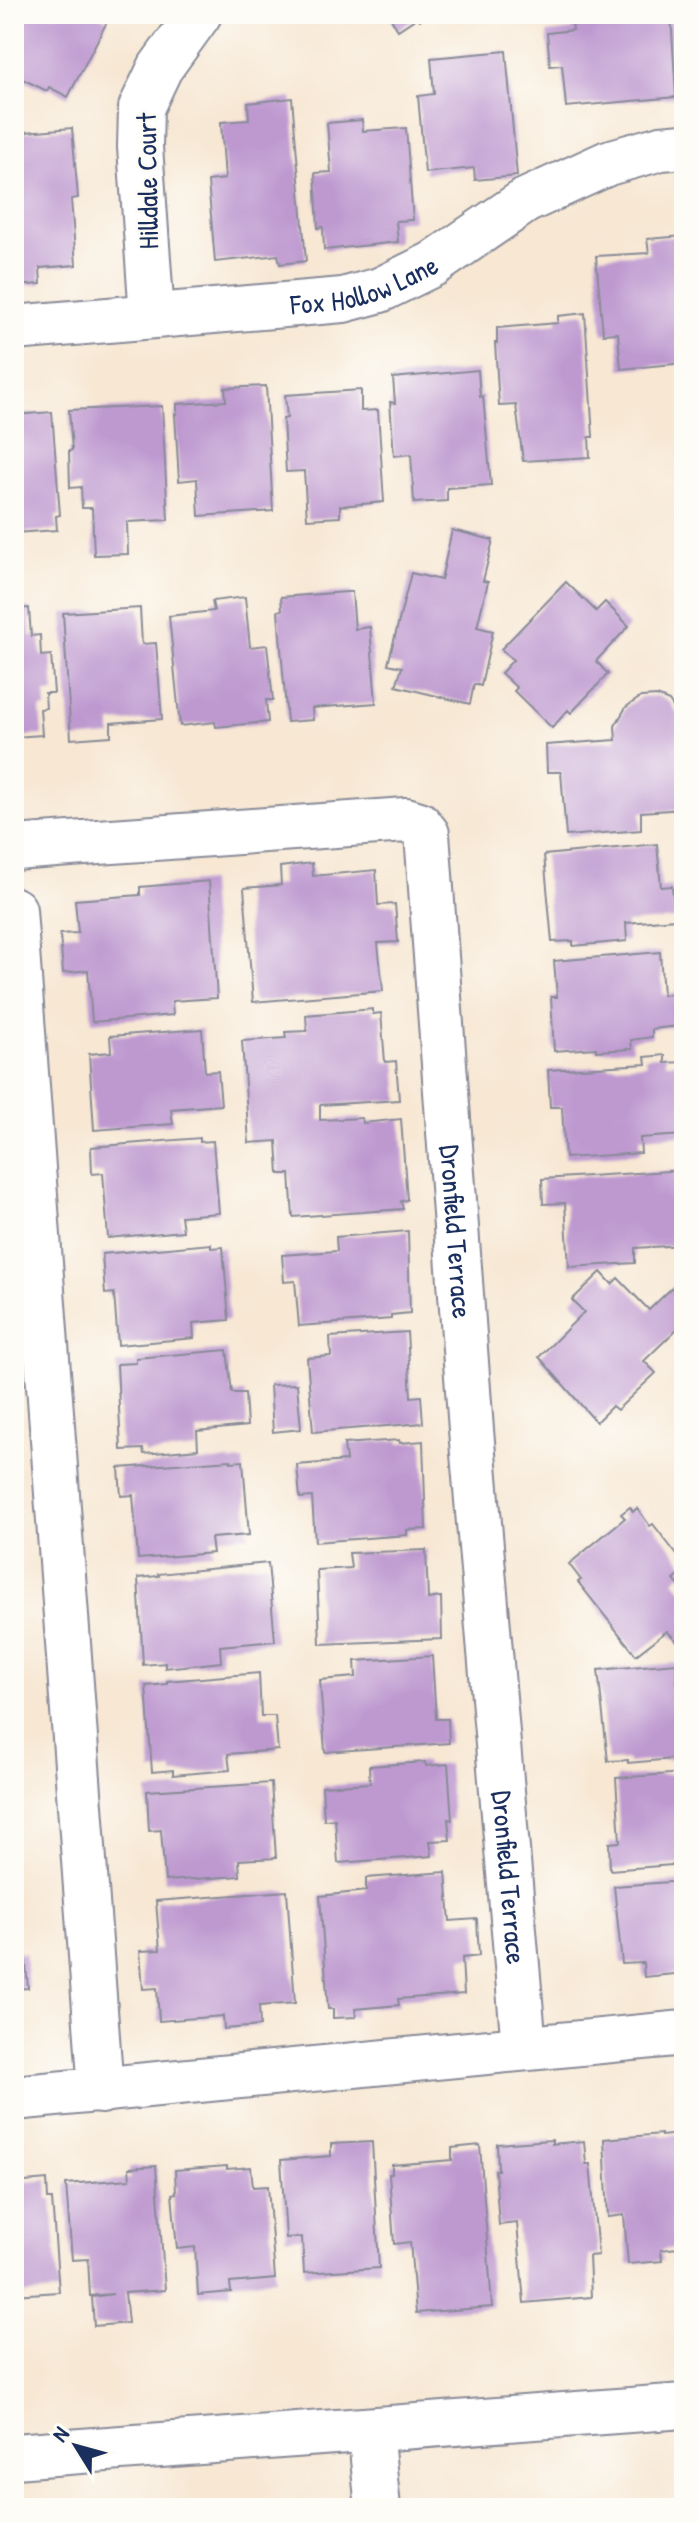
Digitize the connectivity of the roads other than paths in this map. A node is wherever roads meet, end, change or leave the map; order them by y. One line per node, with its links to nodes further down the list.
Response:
1 (199, 14): 3 (street, Hilldale Court)
2 (684, 146): 3 (street, Fox Hollow Lane)
3 (152, 316): 4 (street, Fox Hollow Lane)
4 (14, 328)
5 (14, 848): 8 (street, Dronfield Terrace)
6 (14, 910): 9 (street)
7 (684, 2033): 8 (street)
8 (524, 2047): 9 (street)
9 (101, 2091): 10 (street)
10 (14, 2098)
11 (684, 2406): 12 (street)
12 (370, 2430): 13 (street); 14 (street)
13 (14, 2456)
14 (378, 2508)

